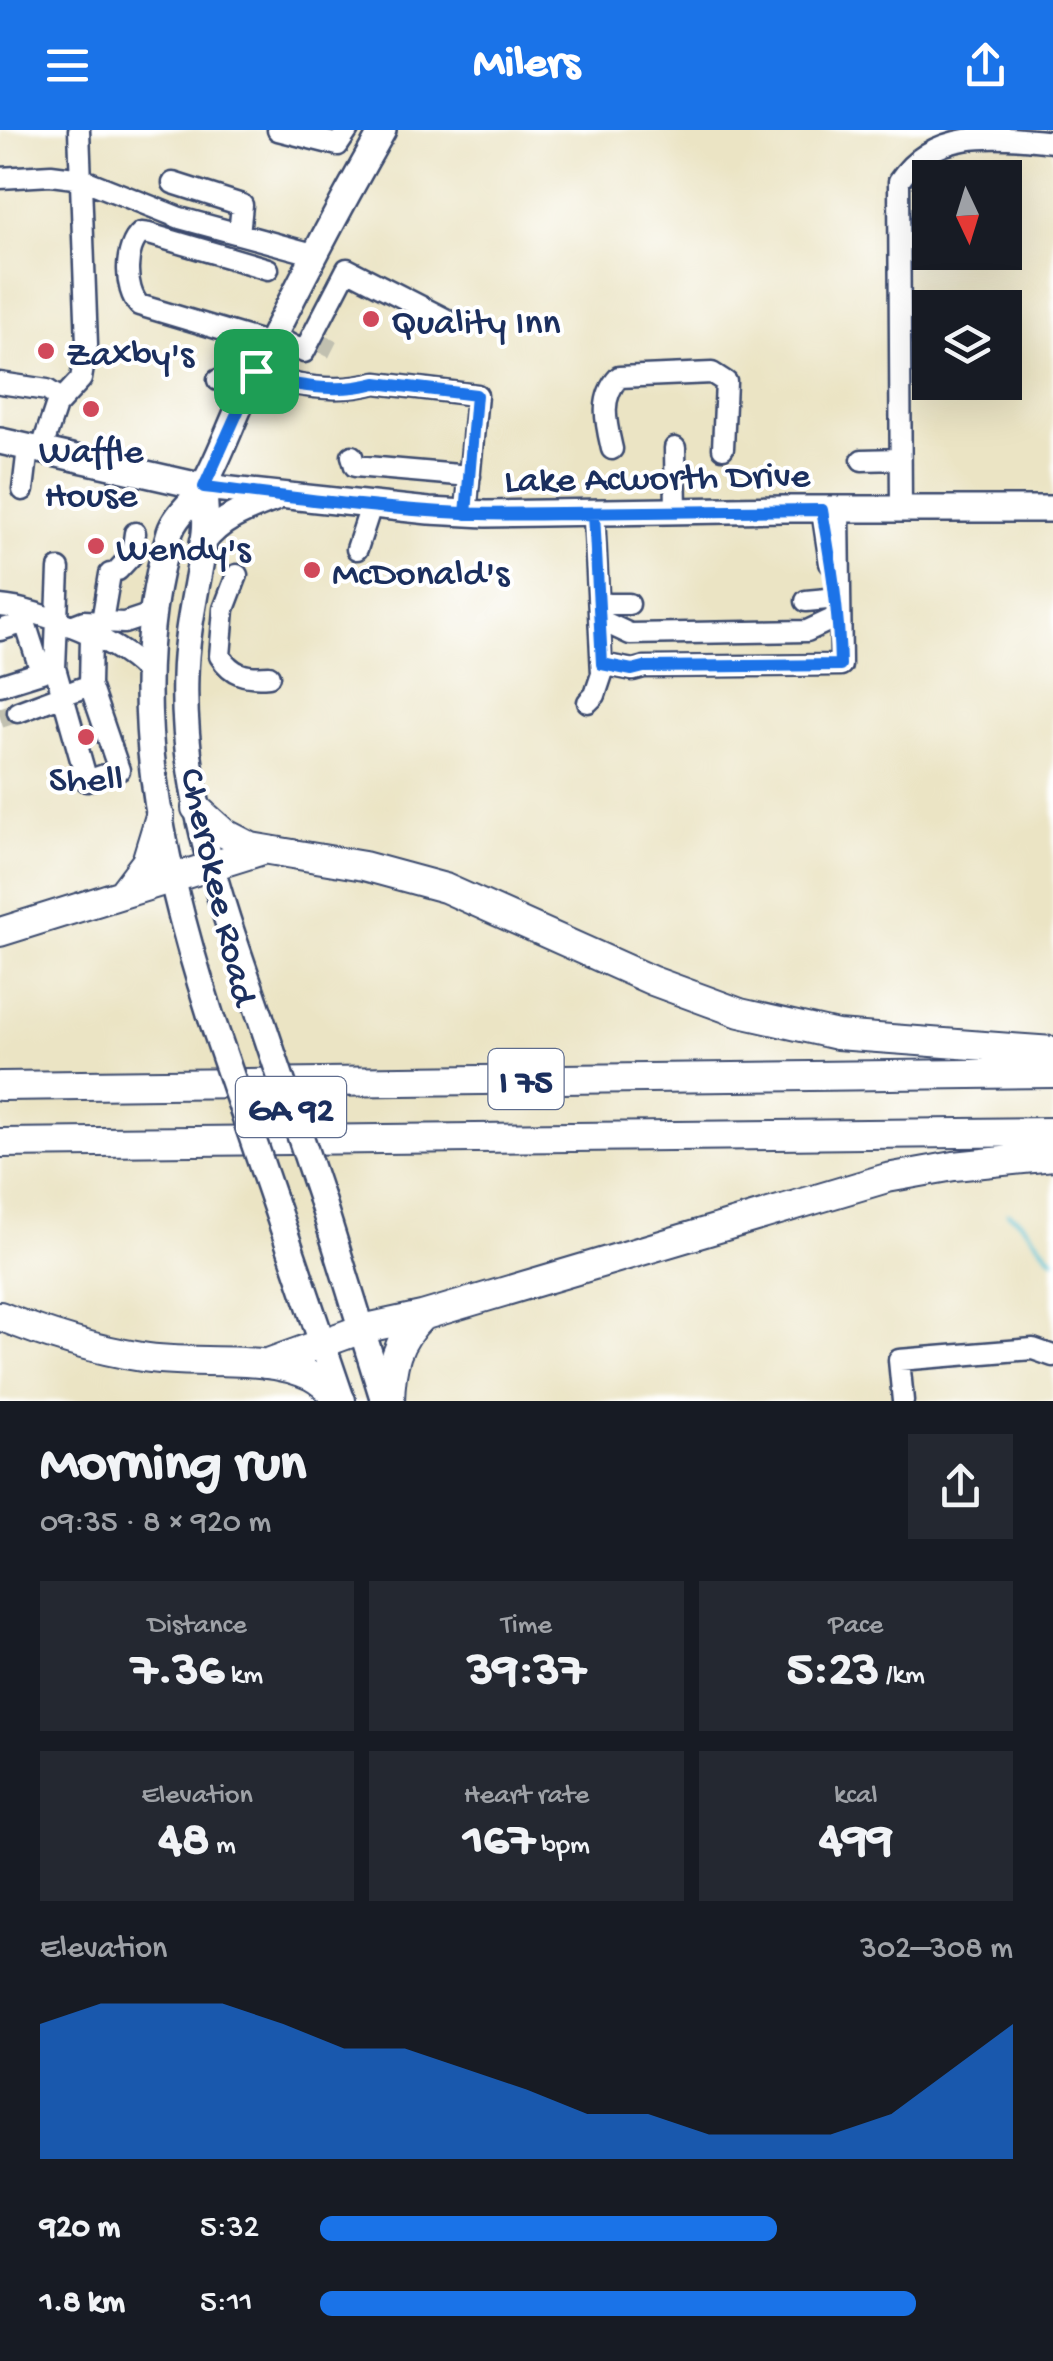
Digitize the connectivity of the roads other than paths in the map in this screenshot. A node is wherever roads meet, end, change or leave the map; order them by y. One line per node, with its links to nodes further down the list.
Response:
1 (79, 130): 7 (street)
2 (278, 130): 3 (street)
3 (348, 130)
4 (376, 132): 10 (main road)
5 (1053, 142): 25 (street)
6 (0, 178): 7 (street)
7 (82, 179): 9 (street); 18 (street)
8 (173, 183): 9 (street)
9 (245, 236): 10 (street); 11 (street)
10 (314, 254): 14 (main road)
11 (242, 262): 12 (street); 14 (street)
12 (268, 269)
13 (444, 319): 14 (street)
14 (272, 340): 16 (main road)
15 (218, 380): 16 (street)
16 (252, 380): 28 (street); 29 (main road)
17 (0, 383): 18 (street)
18 (61, 399): 23 (street)
19 (0, 441): 23 (main road, Lake Acworth Drive)
20 (611, 447): 22 (street)
21 (676, 448): 36 (street)
22 (723, 448)
23 (35, 449): 27 (main road, Lake Acworth Drive); 30 (street)
24 (352, 456): 28 (street)
25 (900, 459): 26 (street); 33 (street)
26 (862, 460)
27 (144, 474): 29 (main road, Lake Acworth Drive); 39 (main road)
28 (470, 476): 37 (street)
29 (204, 487): 31 (main road, Lake Acworth Drive); 39 (main road, Cherokee Road / GA 92); 40 (main road, Cherokee Road / GA 92)
30 (23, 490)
31 (279, 496): 32 (main road, Lake Acworth Drive); 40 (main road)
32 (371, 506): 37 (main road, Lake Acworth Drive); 41 (street)
33 (900, 509): 34 (main road, Lake Acworth Drive); 35 (main road, Lake Acworth Drive)
34 (1053, 509)
35 (830, 510): 36 (main road, Lake Acworth Drive); 47 (street)
36 (676, 512): 38 (main road, Lake Acworth Drive)
37 (466, 514): 38 (main road, Lake Acworth Drive)
38 (594, 514): 48 (street)
39 (169, 538): 49 (main road, Cherokee Road / GA 92); 52 (street)
40 (203, 542): 43 (main road, Cherokee Road / GA 92)
41 (357, 549)
42 (59, 569): 51 (street)
43 (196, 584): 54 (main road, Cherokee Road / GA 92); 55 (street)
44 (806, 600): 47 (street)
45 (629, 604): 48 (street)
46 (0, 606): 50 (street)
47 (839, 607): 48 (street); 56 (street)
48 (599, 612): 56 (street)
49 (154, 614): 52 (street); 58 (main road, Cherokee Road / GA 92)
50 (22, 616): 51 (street); 53 (street); 57 (street)
51 (63, 623): 52 (street); 57 (street)
52 (96, 629): 58 (street); 61 (street)
53 (0, 630)
54 (186, 651): 55 (street); 65 (main road, Cherokee Road / GA 92)
55 (220, 656): 59 (street)
56 (602, 664): 63 (street)
57 (48, 670): 60 (street); 62 (street)
58 (150, 676): 66 (main road, Cherokee Road / GA 92)
59 (268, 676)
60 (6, 681)
61 (90, 685): 62 (street); 62 (street)
62 (62, 695): 64 (street)
63 (588, 702)
64 (18, 712)
65 (196, 808): 67 (highway); 68 (main road, Cherokee Road / GA 92)
66 (160, 816): 69 (main road, Cherokee Road / GA 92); 70 (highway)
67 (262, 850): 68 (highway); 72 (highway)
68 (210, 865): 69 (highway); 80 (main road, Cherokee Road / GA 92, bridge)
69 (172, 879): 70 (highway); 81 (main road, Cherokee Road / GA 92, bridge)
70 (124, 891): 71 (highway)
71 (0, 932)
72 (1053, 1051)
73 (1053, 1072): 74 (highway, I 75)
74 (0, 1086)
75 (1053, 1132): 76 (highway, I 75)
76 (0, 1143)
77 (1053, 1156): 79 (highway)
78 (0, 1316): 83 (highway)
79 (422, 1316): 80 (highway); 85 (highway)
80 (362, 1329): 81 (highway); 85 (main road, Cherokee Road / GA 92)
81 (321, 1342): 83 (highway); 84 (main road, Cherokee Road / GA 92)
82 (1053, 1356): 86 (street)
83 (265, 1364): 84 (highway)
84 (341, 1401)
85 (387, 1401)
86 (902, 1401)

